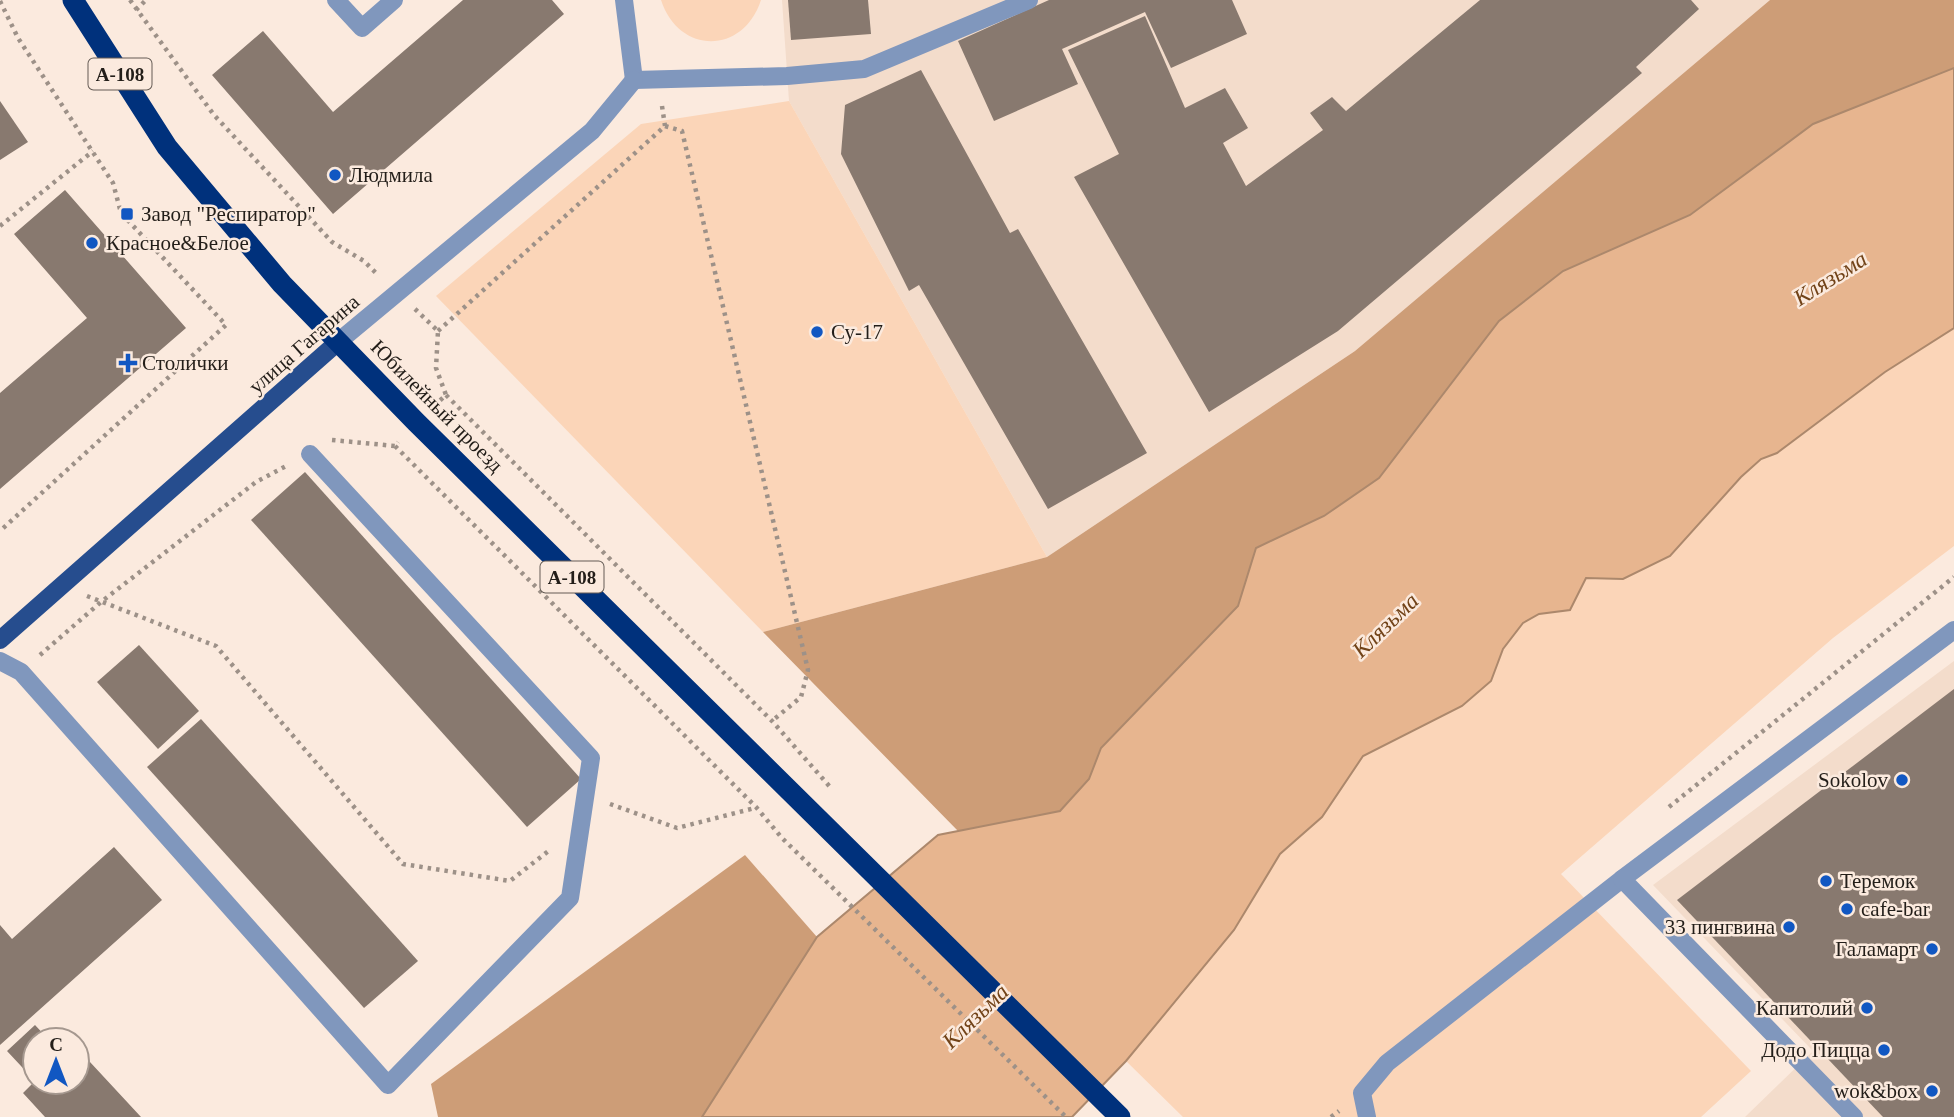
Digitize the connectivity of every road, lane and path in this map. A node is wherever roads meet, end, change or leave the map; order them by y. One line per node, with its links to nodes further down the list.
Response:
1 (73, 0): 15 (highway, Юбилейный проезд / А-108)
2 (130, 0): 9 (path)
3 (146, 0): 9 (path)
4 (336, 0): 5 (street)
5 (394, 0)
6 (624, 0): 10 (street)
7 (1029, 0): 10 (street)
8 (0, 1): 11 (path)
9 (136, 10): 13 (path)
10 (634, 80): 13 (street, улица Гагарина)
11 (93, 151): 12 (path); 20 (path)
12 (0, 226)
13 (398, 293): 14 (path); 15 (street, улица Гагарина)
14 (438, 331): 16 (path); 28 (path)
15 (338, 342): 17 (highway, Юбилейный проезд / А-108); 25 (main road, улица Гагарина)
16 (446, 395): 17 (path); 28 (path)
17 (416, 422): 18 (path); 35 (highway, Юбилейный проезд / А-108)
18 (394, 446): 19 (path); 31 (path)
19 (310, 454): 23 (path); 30 (street)
20 (0, 531)
21 (1954, 577): 22 (path)
22 (1945, 584)
23 (101, 602): 27 (path); 32 (path)
24 (1954, 630): 33 (street)
25 (0, 640)
26 (0, 661): 27 (street)
27 (21, 672): 32 (street)
28 (772, 721): 29 (path)
29 (831, 788)
30 (585, 795): 31 (path); 32 (street)
31 (756, 807): 34 (path)
32 (580, 827)
33 (1622, 879): 36 (street); 37 (street)
34 (1066, 1117)
35 (1120, 1117)
36 (1367, 1117)
37 (1854, 1117)

